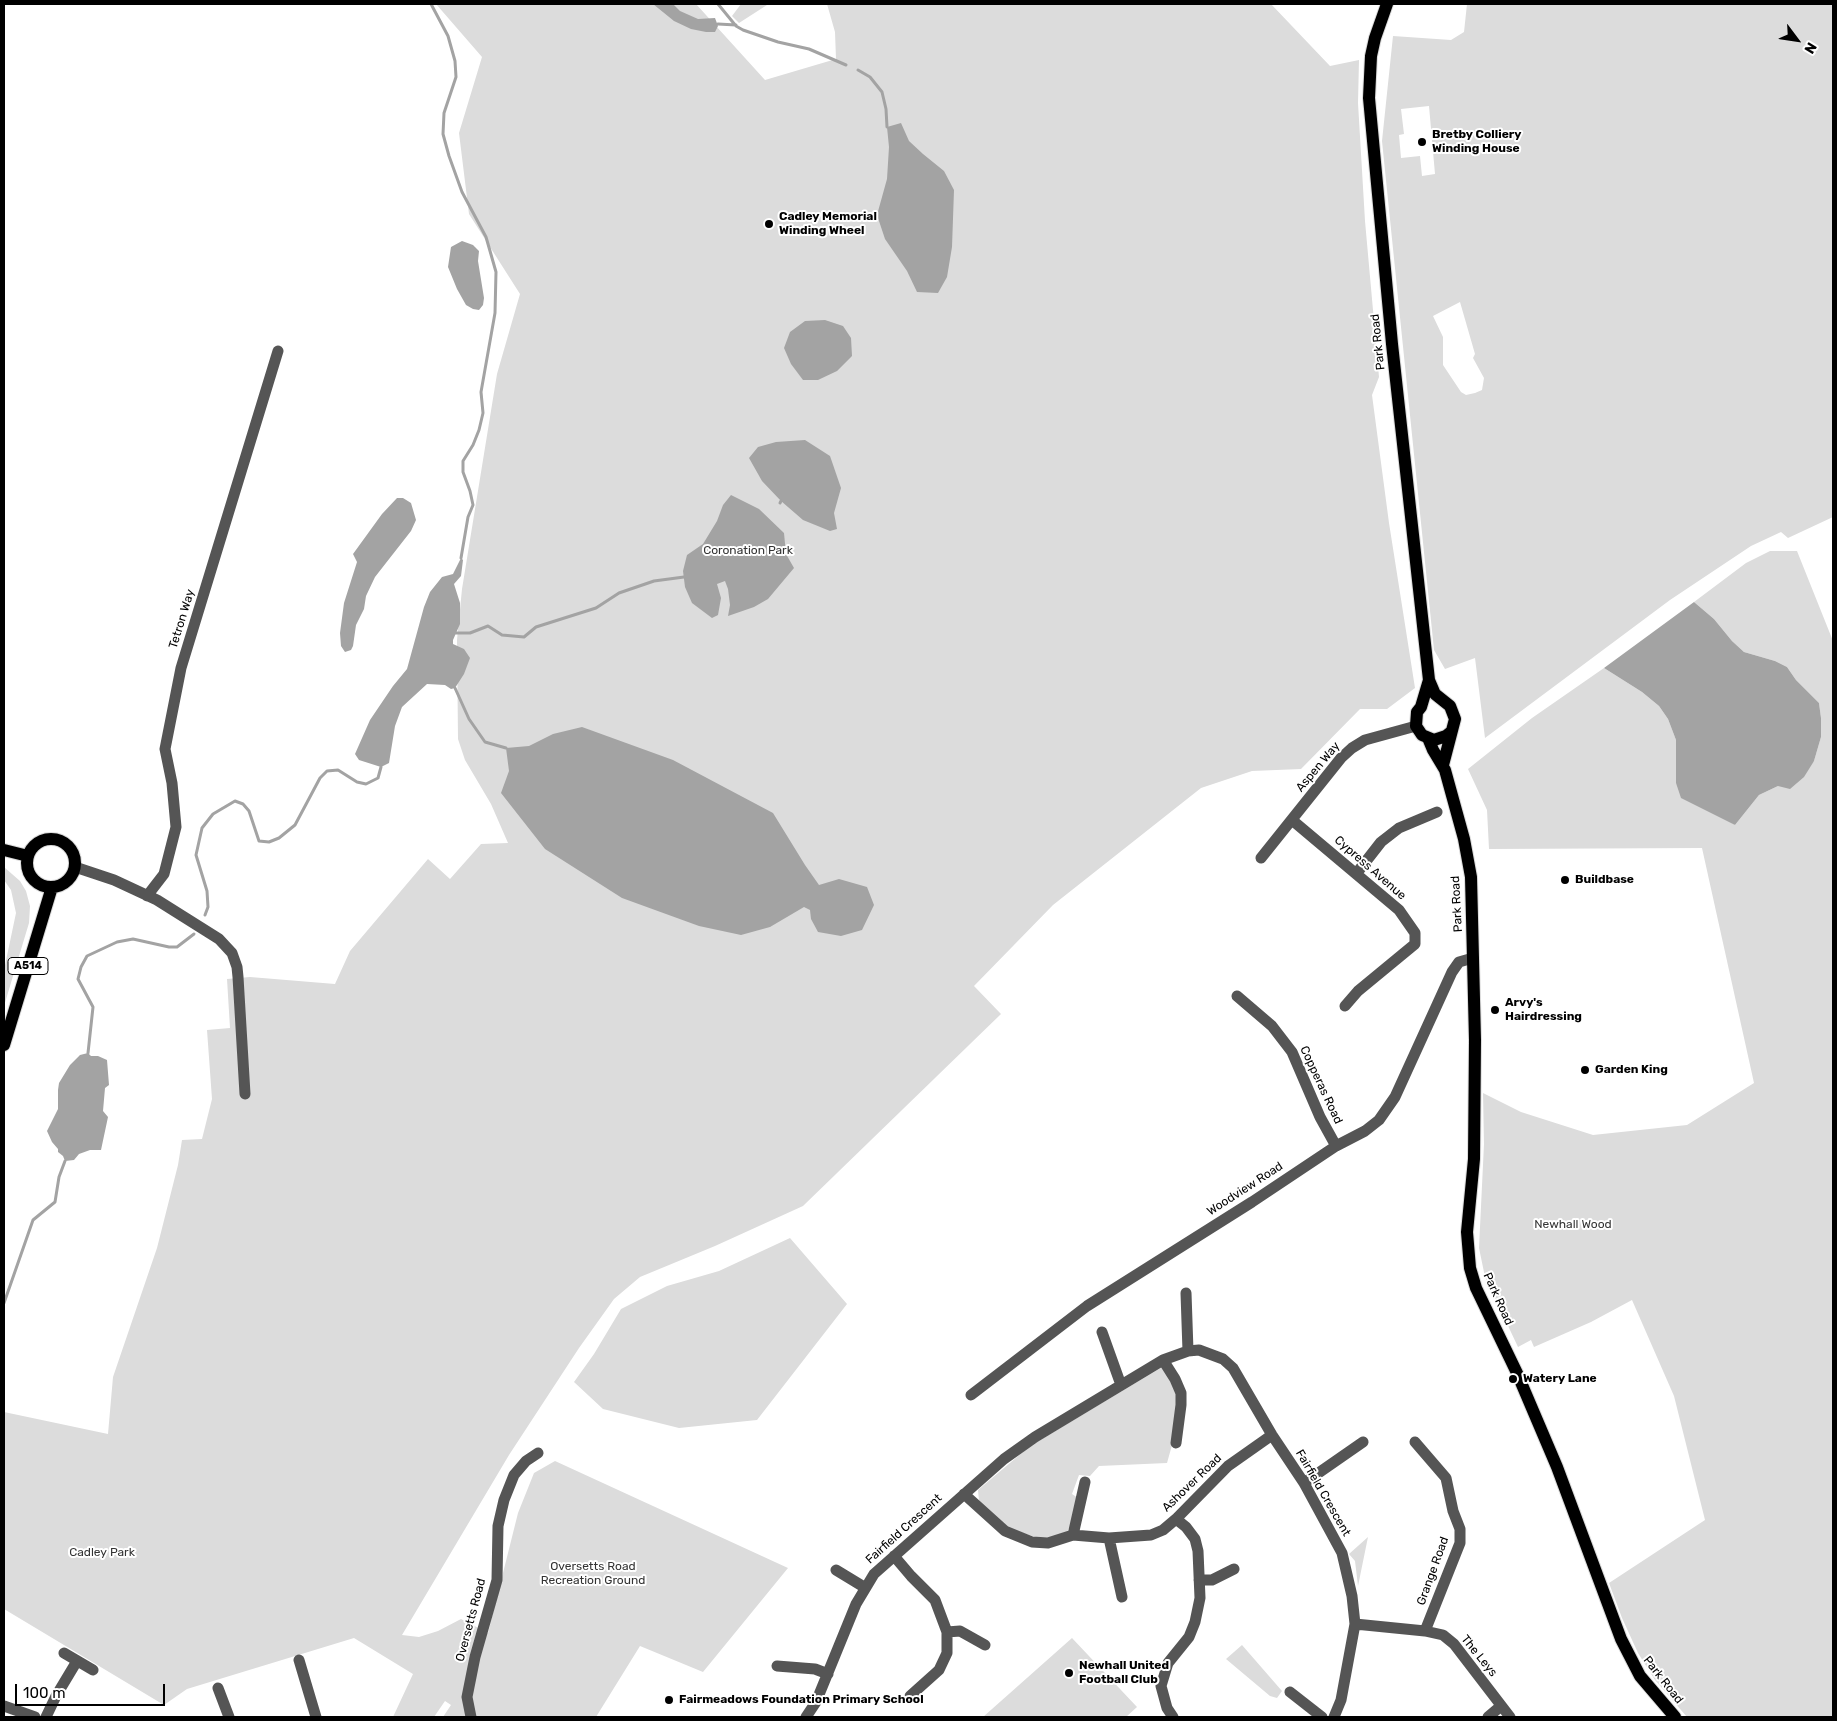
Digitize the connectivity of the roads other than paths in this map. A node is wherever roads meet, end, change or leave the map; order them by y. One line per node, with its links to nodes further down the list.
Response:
1 (1387, 4): 3 (main road, Park Road)
2 (278, 351): 18 (street, Tetron Way)
3 (1429, 680): 4 (main road, Park Road); 5 (main road, Park Road)
4 (1445, 702): 5 (main road); 7 (main road, Park Road)
5 (1421, 707): 6 (main road, Park Road)
6 (1416, 726): 8 (main road, Park Road); 11 (street, Aspen Way)
7 (1451, 732): 8 (main road); 9 (main road, Park Road)
8 (1428, 738): 9 (main road, Park Road)
9 (1443, 765): 19 (main road, Park Road)
10 (1437, 812): 16 (street)
11 (1292, 820): 14 (street, Aspen Way); 16 (street, Cypress Avenue)
12 (4, 850): 13 (main road)
13 (28, 856): 15 (main road); 17 (main road)
14 (1261, 858)
15 (75, 866): 17 (main road); 18 (street)
16 (1356, 874): 21 (street, Cypress Avenue)
17 (52, 886): 22 (main road, A514)
18 (148, 896): 23 (street)
19 (1473, 958): 24 (street, Woodview Road); 74 (main road, Park Road)
20 (1237, 996): 24 (street, Copperas Road)
21 (1345, 1006)
22 (4, 1045)
23 (245, 1094)
24 (1336, 1146): 30 (street, Woodview Road)
25 (1186, 1293): 27 (street)
26 (1102, 1332): 29 (street)
27 (1188, 1351): 28 (street, Fairfield Crescent); 31 (street, Fairfield Crescent)
28 (1162, 1360): 29 (street, Fairfield Crescent); 34 (street)
29 (1121, 1385): 38 (street, Fairfield Crescent)
30 (971, 1395)
31 (1272, 1435): 37 (street, Fairfield Crescent); 39 (street, Ashover Road)
32 (1363, 1442): 37 (street)
33 (1415, 1442): 49 (street, Grange Road)
34 (1176, 1443)
35 (538, 1453): 67 (street, Oversetts Road)
36 (1085, 1482): 40 (street)
37 (1304, 1483): 48 (street, Fairfield Crescent)
38 (964, 1494): 40 (street, Ashover Road); 42 (street, Fairfield Crescent)
39 (1176, 1519): 41 (street, Ashover Road); 45 (street)
40 (1073, 1535): 41 (street, Ashover Road)
41 (1109, 1538): 47 (street)
42 (894, 1556): 46 (street, Fairfield Crescent); 50 (street)
43 (836, 1570): 46 (street)
44 (1234, 1570): 45 (street)
45 (1199, 1580): 69 (street)
46 (864, 1587): 57 (street, Fairfield Crescent)
47 (1122, 1597)
48 (1354, 1624): 49 (street, The Leys); 71 (street, Fairfield Crescent)
49 (1425, 1631): 62 (street, The Leys)
50 (947, 1632): 51 (street); 60 (street)
51 (985, 1644)
52 (64, 1654): 54 (street)
53 (299, 1660): 66 (street)
54 (77, 1661): 56 (street); 64 (street)
55 (777, 1666): 57 (street)
56 (93, 1670)
57 (828, 1674): 68 (street, Fairfield Crescent)
58 (218, 1688): 65 (street)
59 (1290, 1692): 70 (street)
60 (910, 1696)
61 (4, 1706): 63 (street)
62 (1501, 1706): 72 (street); 73 (street, The Leys)
63 (35, 1717)
64 (46, 1717)
65 (229, 1717)
66 (316, 1717)
67 (471, 1717)
68 (806, 1717)
69 (1173, 1717)
70 (1322, 1717)
71 (1334, 1717)
72 (1488, 1717)
73 (1510, 1717)
74 (1673, 1717)

